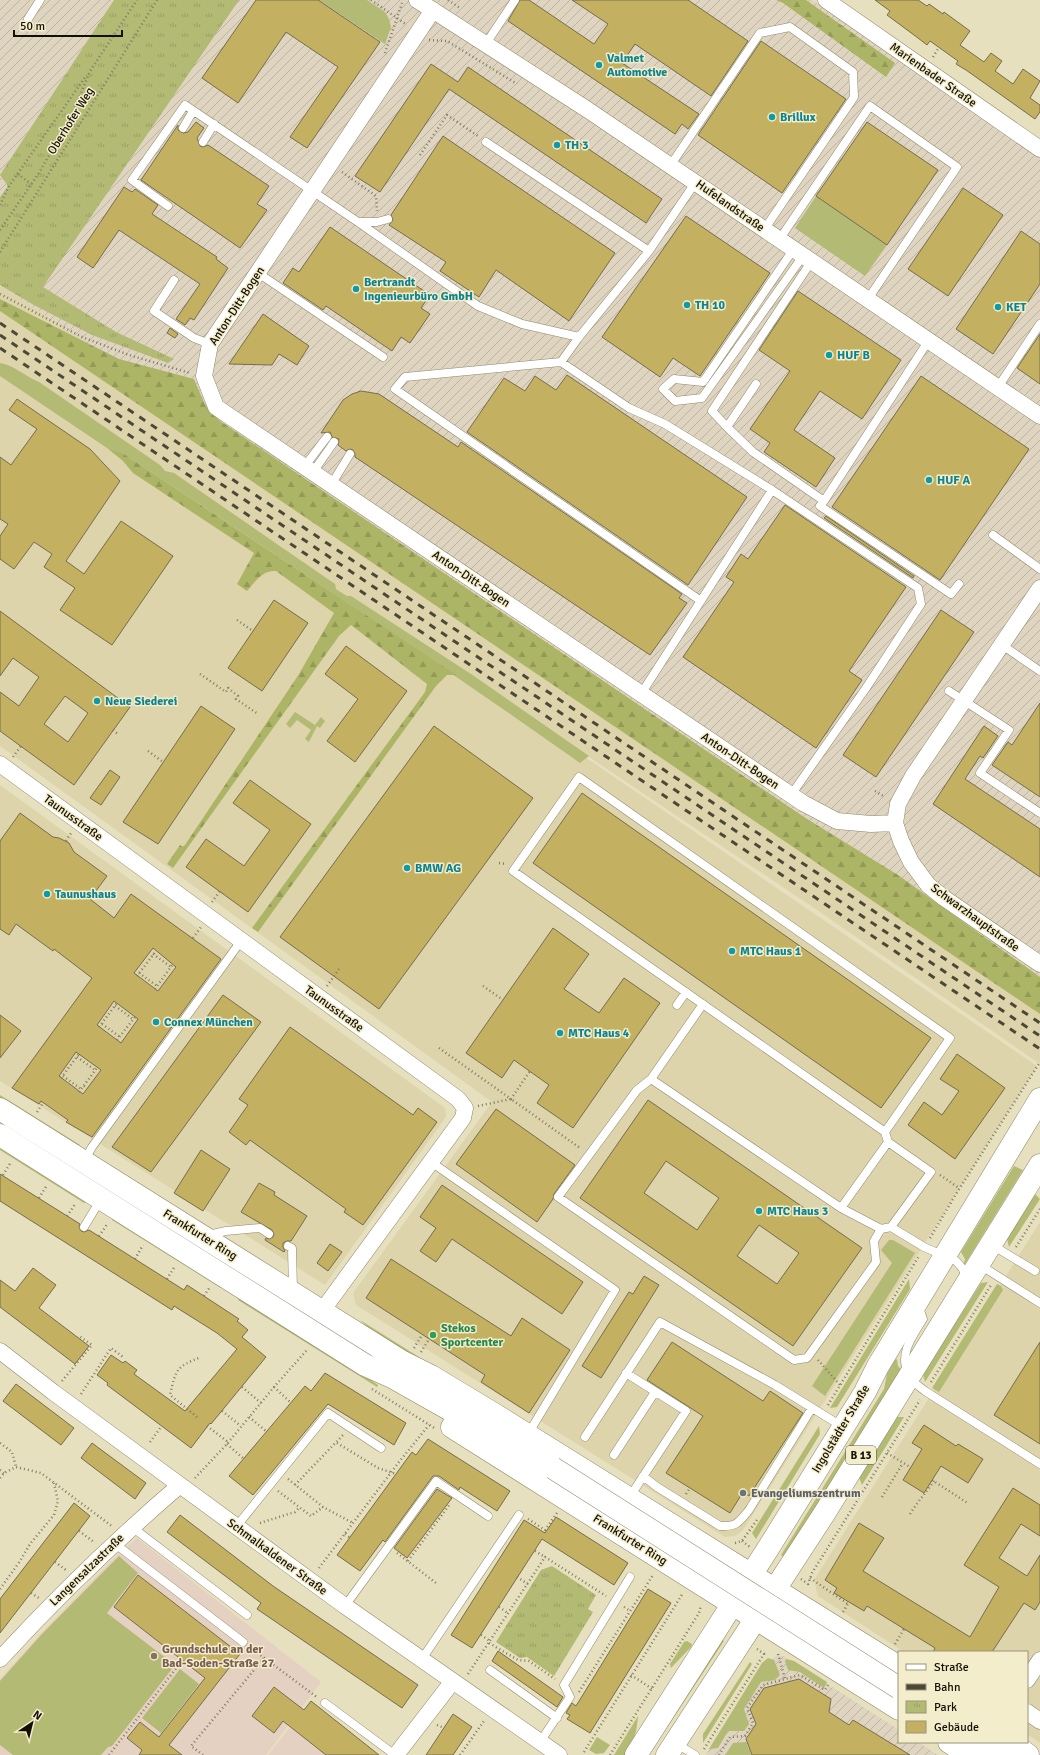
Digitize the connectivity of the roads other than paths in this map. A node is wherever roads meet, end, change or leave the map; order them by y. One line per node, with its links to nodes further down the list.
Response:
1 (40, 0): 6 (lane)
2 (417, 0): 5 (street, Hufelandstraße)
3 (515, 0): 7 (lane)
4 (826, 0): 13 (street, Marienbader Straße)
5 (433, 10): 7 (street, Hufelandstraße); 16 (street, Anton-Ditt-Bogen)
6 (28, 19)
7 (485, 44): 14 (street, Hufelandstraße)
8 (193, 111): 9 (lane); 10 (lane); 17 (lane)
9 (214, 124): 11 (lane); 16 (lane)
10 (182, 128)
11 (203, 142)
12 (486, 142): 22 (lane)
13 (1040, 149)
14 (670, 166): 15 (street, Hufelandstraße); 20 (lane)
15 (696, 183): 20 (street, Hufelandstraße); 22 (lane)
16 (312, 191): 19 (lane); 24 (street, Anton-Ditt-Bogen)
17 (168, 206)
18 (388, 219): 19 (lane)
19 (358, 222): 28 (lane)
20 (764, 230): 21 (street, Hufelandstraße)
21 (778, 240): 23 (street, Hufelandstraße); 26 (lane)
22 (649, 251): 28 (lane)
23 (802, 256): 23 (lane); 26 (street, Hufelandstraße); 36 (lane)
24 (258, 273): 30 (street, Anton-Ditt-Bogen); 31 (lane)
25 (174, 280): 30 (lane)
26 (868, 299): 29 (street, Hufelandstraße)
27 (1040, 324): 34 (lane)
28 (579, 337): 32 (lane)
29 (929, 340): 34 (street, Hufelandstraße); 43 (lane)
30 (210, 344): 40 (street, Anton-Ditt-Bogen)
31 (383, 357)
32 (561, 362): 42 (lane); 48 (lane)
33 (756, 384): 36 (lane)
34 (998, 387): 35 (street, Hufelandstraße)
35 (1040, 416)
36 (727, 427): 43 (lane)
37 (327, 437): 40 (lane)
38 (334, 442): 40 (lane)
39 (350, 454): 41 (lane)
40 (308, 469): 41 (street, Anton-Ditt-Bogen)
41 (331, 485): 52 (street, Anton-Ditt-Bogen)
42 (772, 490): 48 (lane); 55 (lane)
43 (824, 501): 46 (lane)
44 (993, 535): 45 (lane)
45 (1040, 569)
46 (959, 584)
47 (1040, 588): 49 (street)
48 (701, 601): 52 (lane)
49 (1002, 645): 50 (lane); 53 (street)
50 (1040, 672)
51 (949, 691): 53 (lane)
52 (642, 694): 55 (street, Anton-Ditt-Bogen)
53 (964, 700): 56 (lane); 57 (street)
54 (0, 764): 58 (street, Taunusstraße)
55 (791, 795): 57 (street, Anton-Ditt-Bogen)
56 (1040, 813)
57 (896, 824): 59 (street, Schwarzhauptstraße)
58 (241, 941): 69 (lane); 70 (street, Taunusstraße)
59 (1040, 964)
60 (686, 992): 61 (lane); 62 (lane); 66 (lane)
61 (703, 1004): 63 (lane); 66 (lane)
62 (677, 1005)
63 (650, 1079): 73 (lane); 76 (lane)
64 (1040, 1099): 81 (main road, Ingolstädter Straße / B 13)
65 (0, 1109): 69 (main road, Frankfurter Ring)
66 (885, 1132): 68 (lane)
67 (0, 1135): 72 (main road, Frankfurter Ring)
68 (888, 1142): 73 (lane); 75 (lane)
69 (84, 1162): 78 (main road, Frankfurter Ring)
70 (431, 1162): 88 (street); 97 (lane)
71 (1040, 1165): 79 (main road, B 13)
72 (101, 1199): 74 (lane); 91 (main road, Frankfurter Ring)
73 (841, 1208): 76 (lane)
74 (84, 1227)
75 (891, 1227): 76 (lane); 81 (lane)
76 (881, 1229)
77 (269, 1234): 78 (lane)
78 (202, 1236): 85 (main road, Frankfurter Ring)
79 (991, 1244): 82 (main road, B 13); 83 (lane)
80 (288, 1246): 85 (lane)
81 (944, 1256): 84 (lane); 86 (main road, Ingolstädter Straße / B 13)
82 (979, 1264): 84 (main road, B 13); 87 (lane)
83 (1035, 1272)
84 (967, 1284): 93 (main road, B 13)
85 (292, 1293): 88 (main road, Frankfurter Ring)
86 (917, 1302): 93 (lane); 96 (main road, Ingolstädter Straße / B 13)
87 (1040, 1303)
88 (322, 1312): 90 (main road, Frankfurter Ring)
89 (0, 1351): 104 (street, Schmalkaldener Straße)
90 (407, 1355): 97 (main road, Frankfurter Ring); 102 (main road, Frankfurter Ring)
91 (365, 1365): 102 (main road, Frankfurter Ring); 111 (main road, Frankfurter Ring)
92 (626, 1373): 94 (lane); 95 (lane); 98 (lane)
93 (910, 1377): 101 (lane); 114 (main road, B 13)
94 (655, 1392): 100 (lane); 103 (lane)
95 (812, 1408): 96 (lane); 103 (lane)
96 (843, 1427): 112 (main road, Ingolstädter Straße / B 13)
97 (528, 1434): 105 (main road, Frankfurter Ring)
98 (584, 1437)
99 (382, 1448): 108 (lane)
100 (614, 1455)
101 (1040, 1464)
102 (553, 1468): 129 (main road, Frankfurter Ring, bridge)
103 (644, 1476): 105 (lane)
104 (180, 1486): 108 (street, Schmalkaldener Straße); 109 (street, Langensalzastraße)
105 (629, 1498): 110 (main road, Frankfurter Ring)
106 (488, 1516): 116 (lane)
107 (522, 1516): 123 (lane)
108 (236, 1527): 116 (street, Schmalkaldener Straße)
109 (119, 1539): 117 (lane); 120 (lane); 122 (street, Langensalzastraße)
110 (694, 1539): 111 (main road); 112 (main road, Frankfurter Ring)
111 (667, 1569): 115 (main road, Frankfurter Ring)
112 (751, 1574): 114 (main road, Frankfurter Ring); 115 (main road, Ingolstädter Straße / B 13)
113 (630, 1577): 133 (lane)
114 (775, 1589): 118 (main road, B 13); 119 (main road, Frankfurter Ring)
115 (732, 1604): 118 (main road, Frankfurter Ring); 143 (main road, Ingolstädter Straße / B 13)
116 (345, 1606): 123 (street, Schmalkaldener Straße)
117 (247, 1615)
118 (756, 1619): 124 (main road, Frankfurter Ring); 140 (main road, B 13)
119 (839, 1622): 121 (main road, Frankfurter Ring); 124 (main road)
120 (243, 1642)
121 (895, 1658)
122 (0, 1659)
123 (422, 1659): 128 (street, Schmalkaldener Straße)
124 (820, 1659): 131 (main road, Frankfurter Ring)
125 (1040, 1660): 127 (street)
126 (490, 1670): 133 (lane)
127 (1028, 1678)
128 (457, 1683): 135 (street, Schmalkaldener Straße); 141 (street)
129 (898, 1687)
130 (325, 1703): 141 (lane)
131 (898, 1708)
132 (1028, 1713): 134 (street)
133 (557, 1718): 135 (lane)
134 (1040, 1721)
135 (540, 1742): 142 (street, Schmalkaldener Straße)
136 (951, 1743): 145 (main road)
137 (980, 1743): 146 (main road)
138 (981, 1743): 147 (main road)
139 (1011, 1743): 148 (main road)
140 (671, 1749): 144 (lane)
141 (395, 1755)
142 (559, 1755)
143 (636, 1755)
144 (695, 1755)
145 (969, 1755)
146 (994, 1755)
147 (1005, 1755)
148 (1028, 1755)

